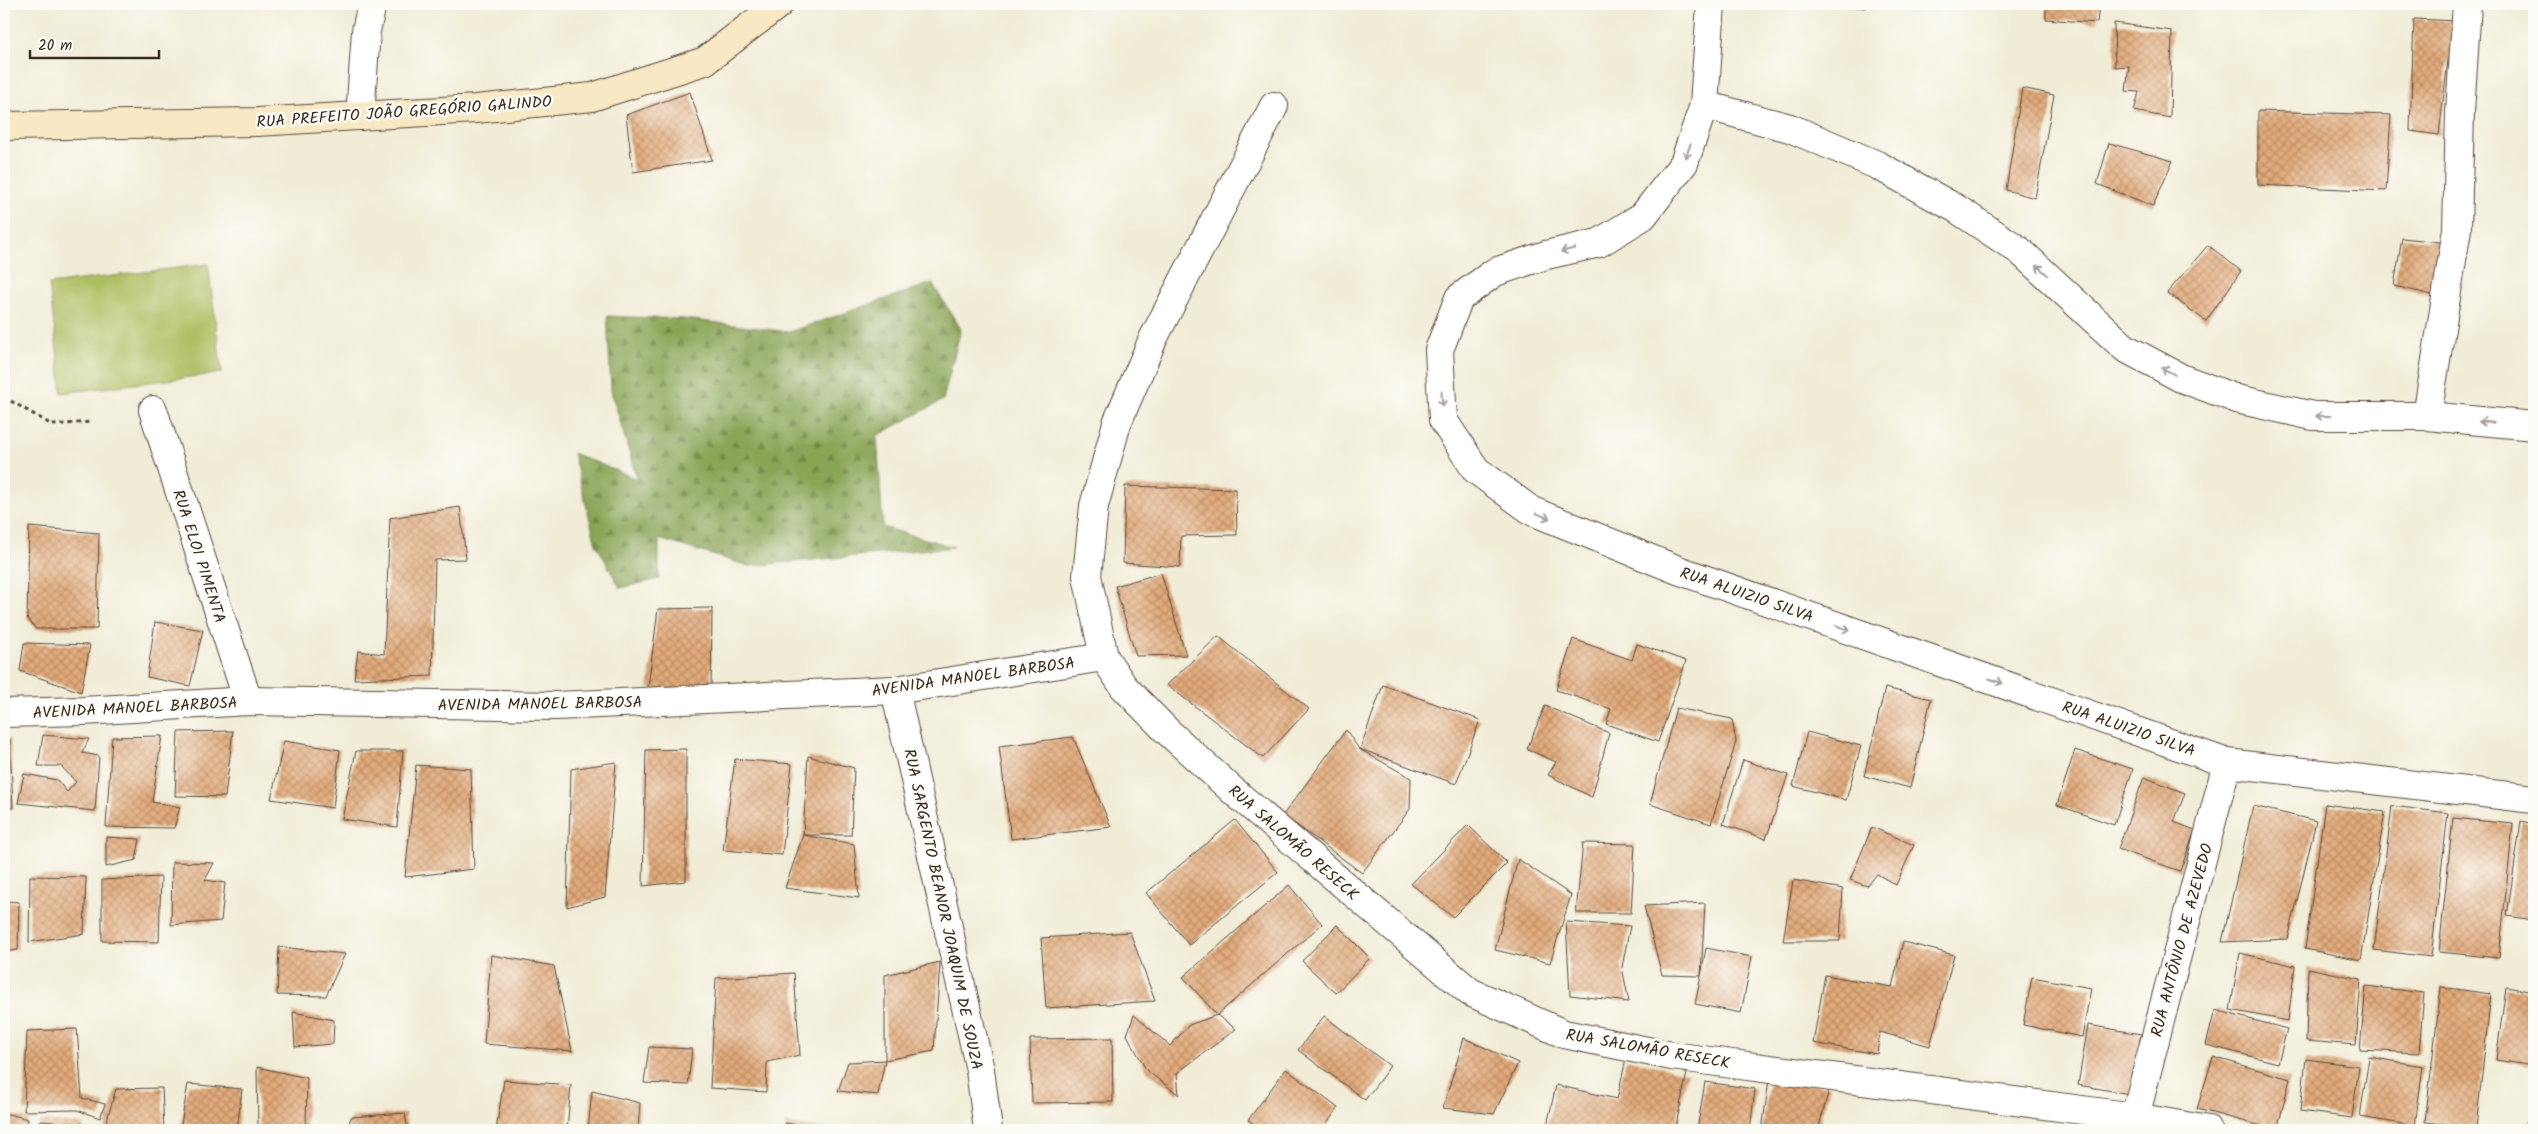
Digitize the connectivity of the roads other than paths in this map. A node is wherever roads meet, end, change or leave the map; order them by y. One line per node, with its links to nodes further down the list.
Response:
1 (372, 4): 7 (street)
2 (778, 4): 7 (main road, RUA PREFEITO JOÃO GREGÓRIO GALINDO)
3 (1711, 4): 5 (street, RUA ALUIZIO SILVA)
4 (2466, 4): 10 (street)
5 (1704, 105): 10 (street, one-way to 5); 16 (street, RUA ALUIZIO SILVA, one-way to 16)
6 (1274, 106): 12 (street)
7 (360, 116): 8 (main road, RUA PREFEITO JOÃO GREGÓRIO GALINDO)
8 (4, 126)
9 (153, 410): 14 (street, RUA ELOI PIMENTA)
10 (2427, 416): 11 (street, one-way to 10)
11 (2534, 426)
12 (1104, 657): 13 (street, AVENIDA MANOEL BARBOSA); 18 (street, RUA SALOMÃO RESECK)
13 (895, 690): 14 (street, AVENIDA MANOEL BARBOSA); 19 (street, RUA SARGENTO BEANOR JOAQUIM DE SOUZA)
14 (248, 701): 15 (street, AVENIDA MANOEL BARBOSA)
15 (4, 713)
16 (2227, 762): 17 (street, RUA ALUIZIO SILVA); 18 (street, RUA ANTÔNIO DE AZEVEDO)
17 (2534, 799)
18 (2135, 1117): 20 (street, RUA SALOMÃO RESECK)
19 (988, 1130)
20 (2208, 1130)

